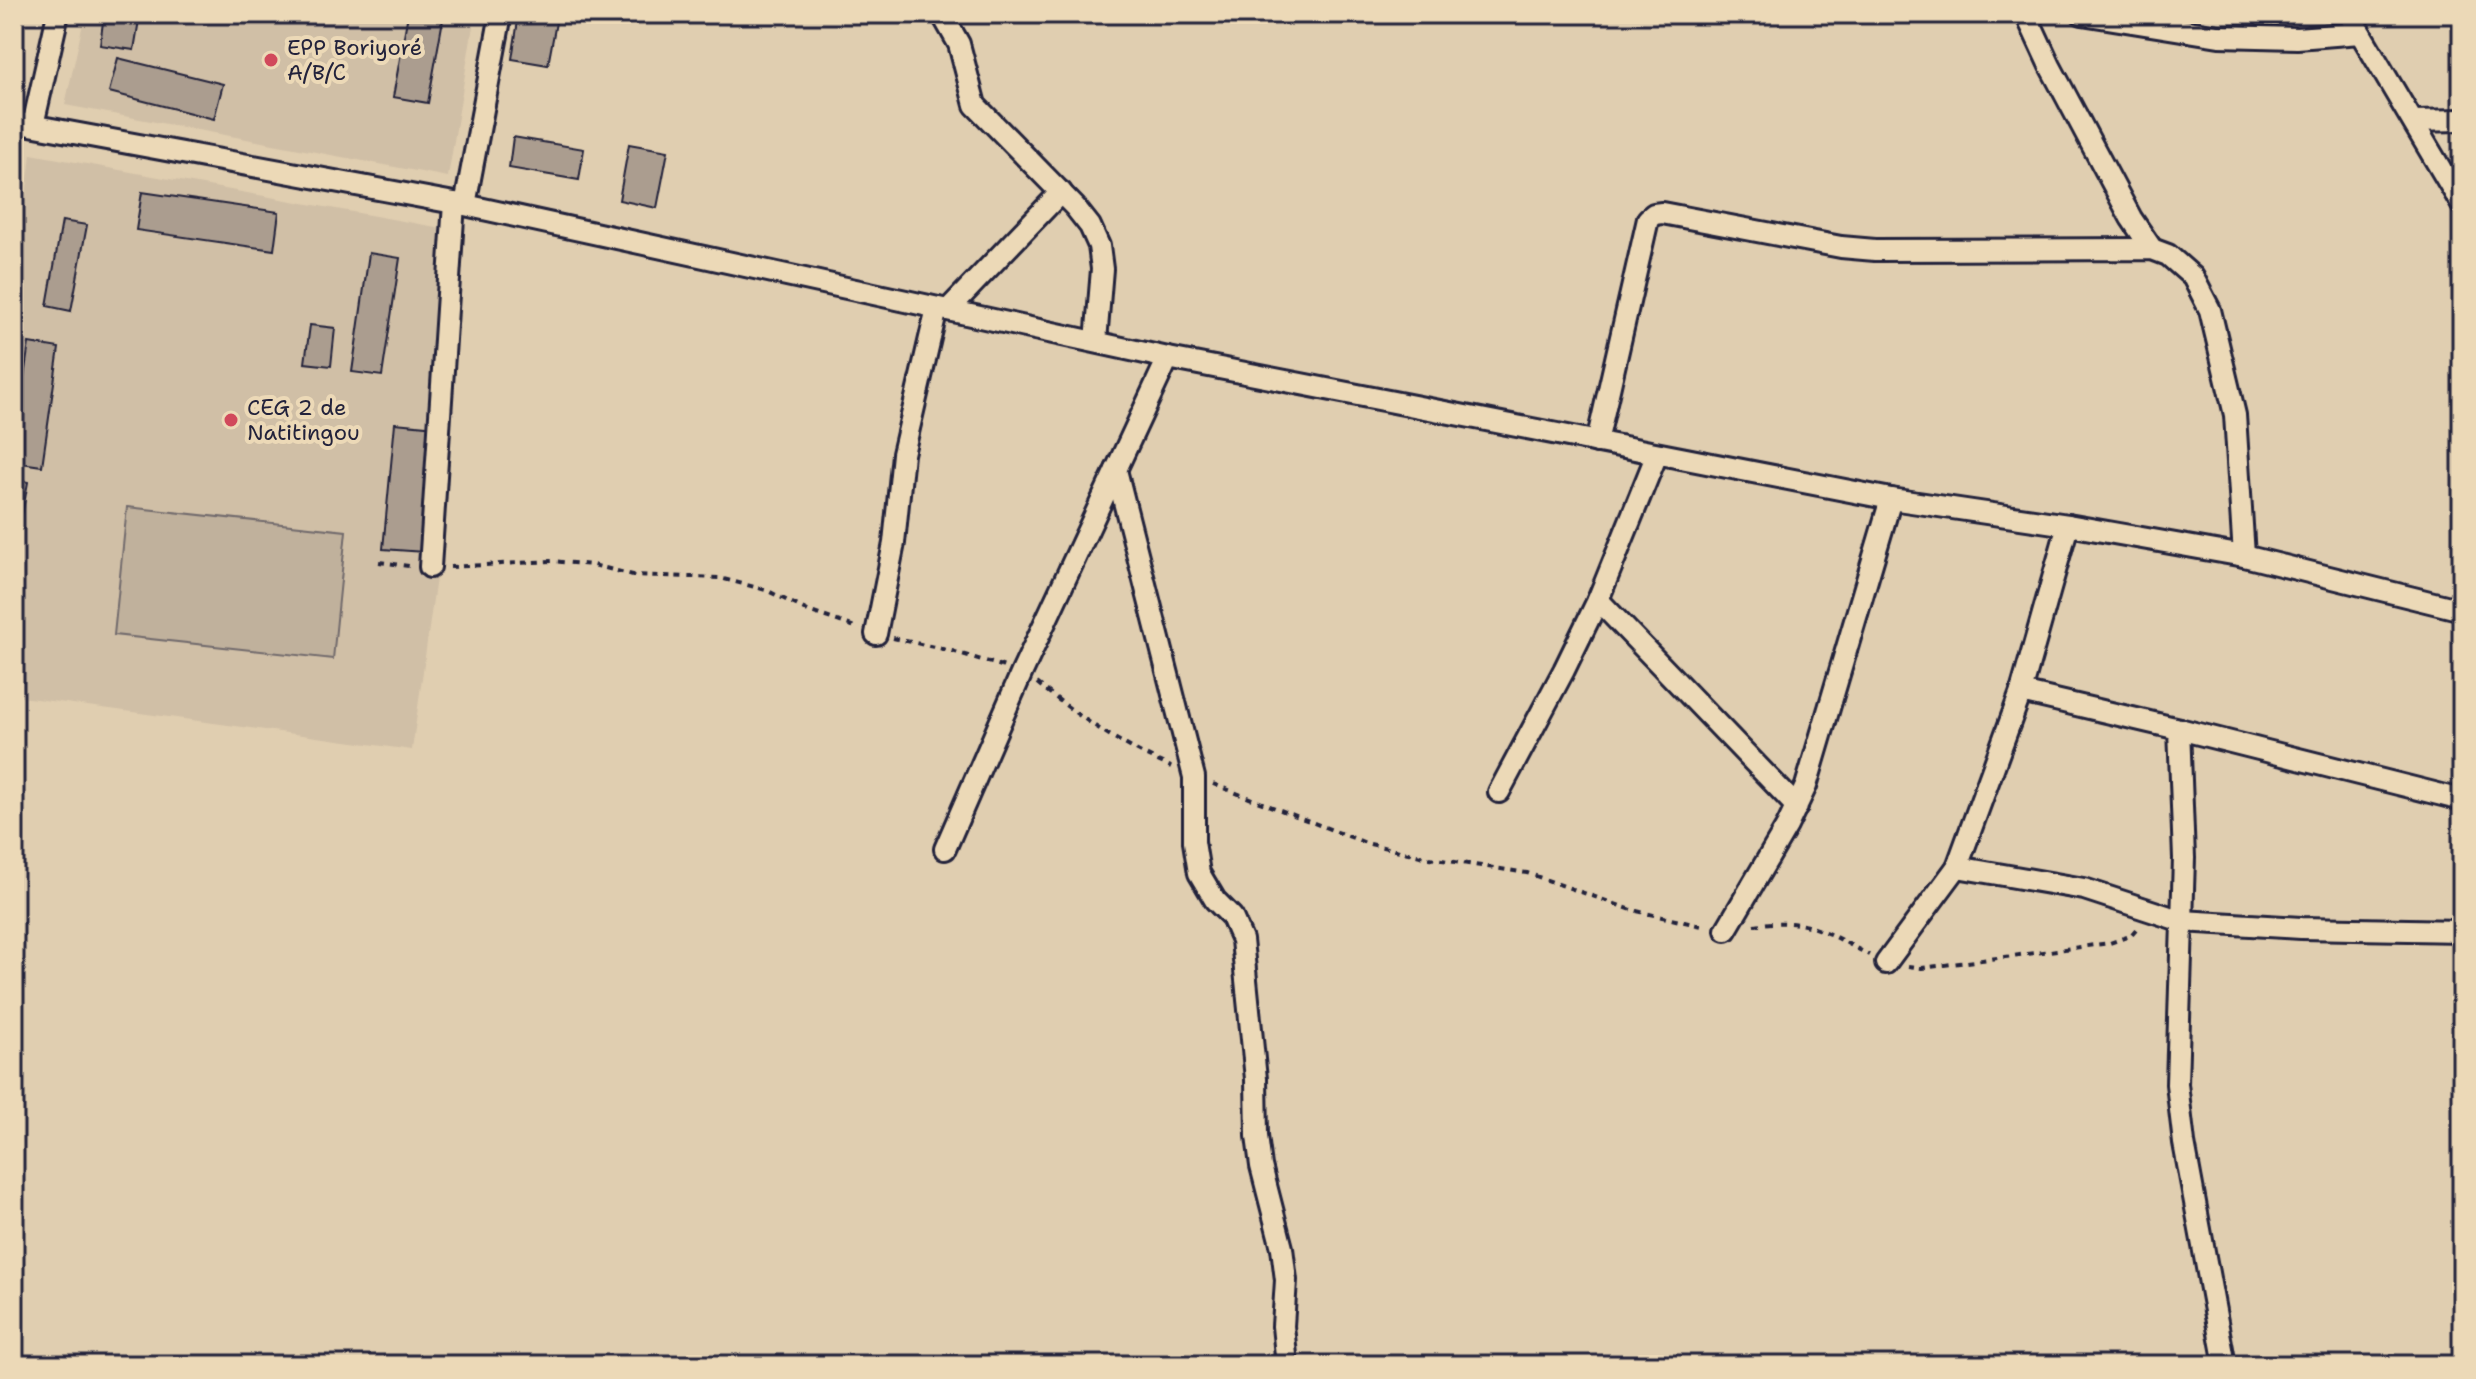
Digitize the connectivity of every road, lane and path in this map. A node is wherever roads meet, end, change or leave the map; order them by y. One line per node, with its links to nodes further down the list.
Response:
1 (58, 14): 10 (street)
2 (501, 14): 12 (street)
3 (942, 14): 11 (street)
4 (2026, 14): 14 (street)
5 (2082, 14): 7 (street)
6 (2349, 14): 7 (street)
7 (2360, 33): 9 (street)
8 (2462, 120): 9 (street)
9 (2413, 121): 13 (street)
10 (23, 124): 12 (street)
11 (1061, 192): 15 (street); 16 (street)
12 (459, 204): 15 (street); 25 (street)
13 (2462, 205)
14 (2152, 249): 18 (street); 23 (street)
15 (942, 309): 16 (street); 28 (street)
16 (1096, 341): 17 (street)
17 (1168, 358): 18 (street); 20 (street)
18 (1597, 442): 19 (street)
19 (1657, 454): 21 (street); 26 (street)
20 (1116, 470): 29 (street); 32 (street)
21 (1891, 499): 22 (street); 35 (street)
22 (2068, 525): 23 (street); 30 (street)
23 (2244, 556): 27 (street)
24 (379, 562): 25 (path)
25 (430, 567): 28 (path)
26 (1598, 600): 33 (street); 35 (street)
27 (2462, 610)
28 (876, 634): 29 (path)
29 (1022, 672): 32 (path); 36 (street)
30 (2021, 692): 31 (street); 37 (street)
31 (2179, 729): 34 (street); 39 (street)
32 (1194, 777): 40 (path); 43 (street)
33 (1499, 792)
34 (2462, 800)
35 (1797, 807): 40 (street)
36 (945, 849)
37 (1957, 867): 38 (street); 42 (street)
38 (2151, 911): 39 (street); 42 (path)
39 (2182, 921): 41 (street); 44 (street)
40 (1726, 930): 42 (path)
41 (2462, 931)
42 (1886, 963)
43 (1287, 1365)
44 (2225, 1365)

